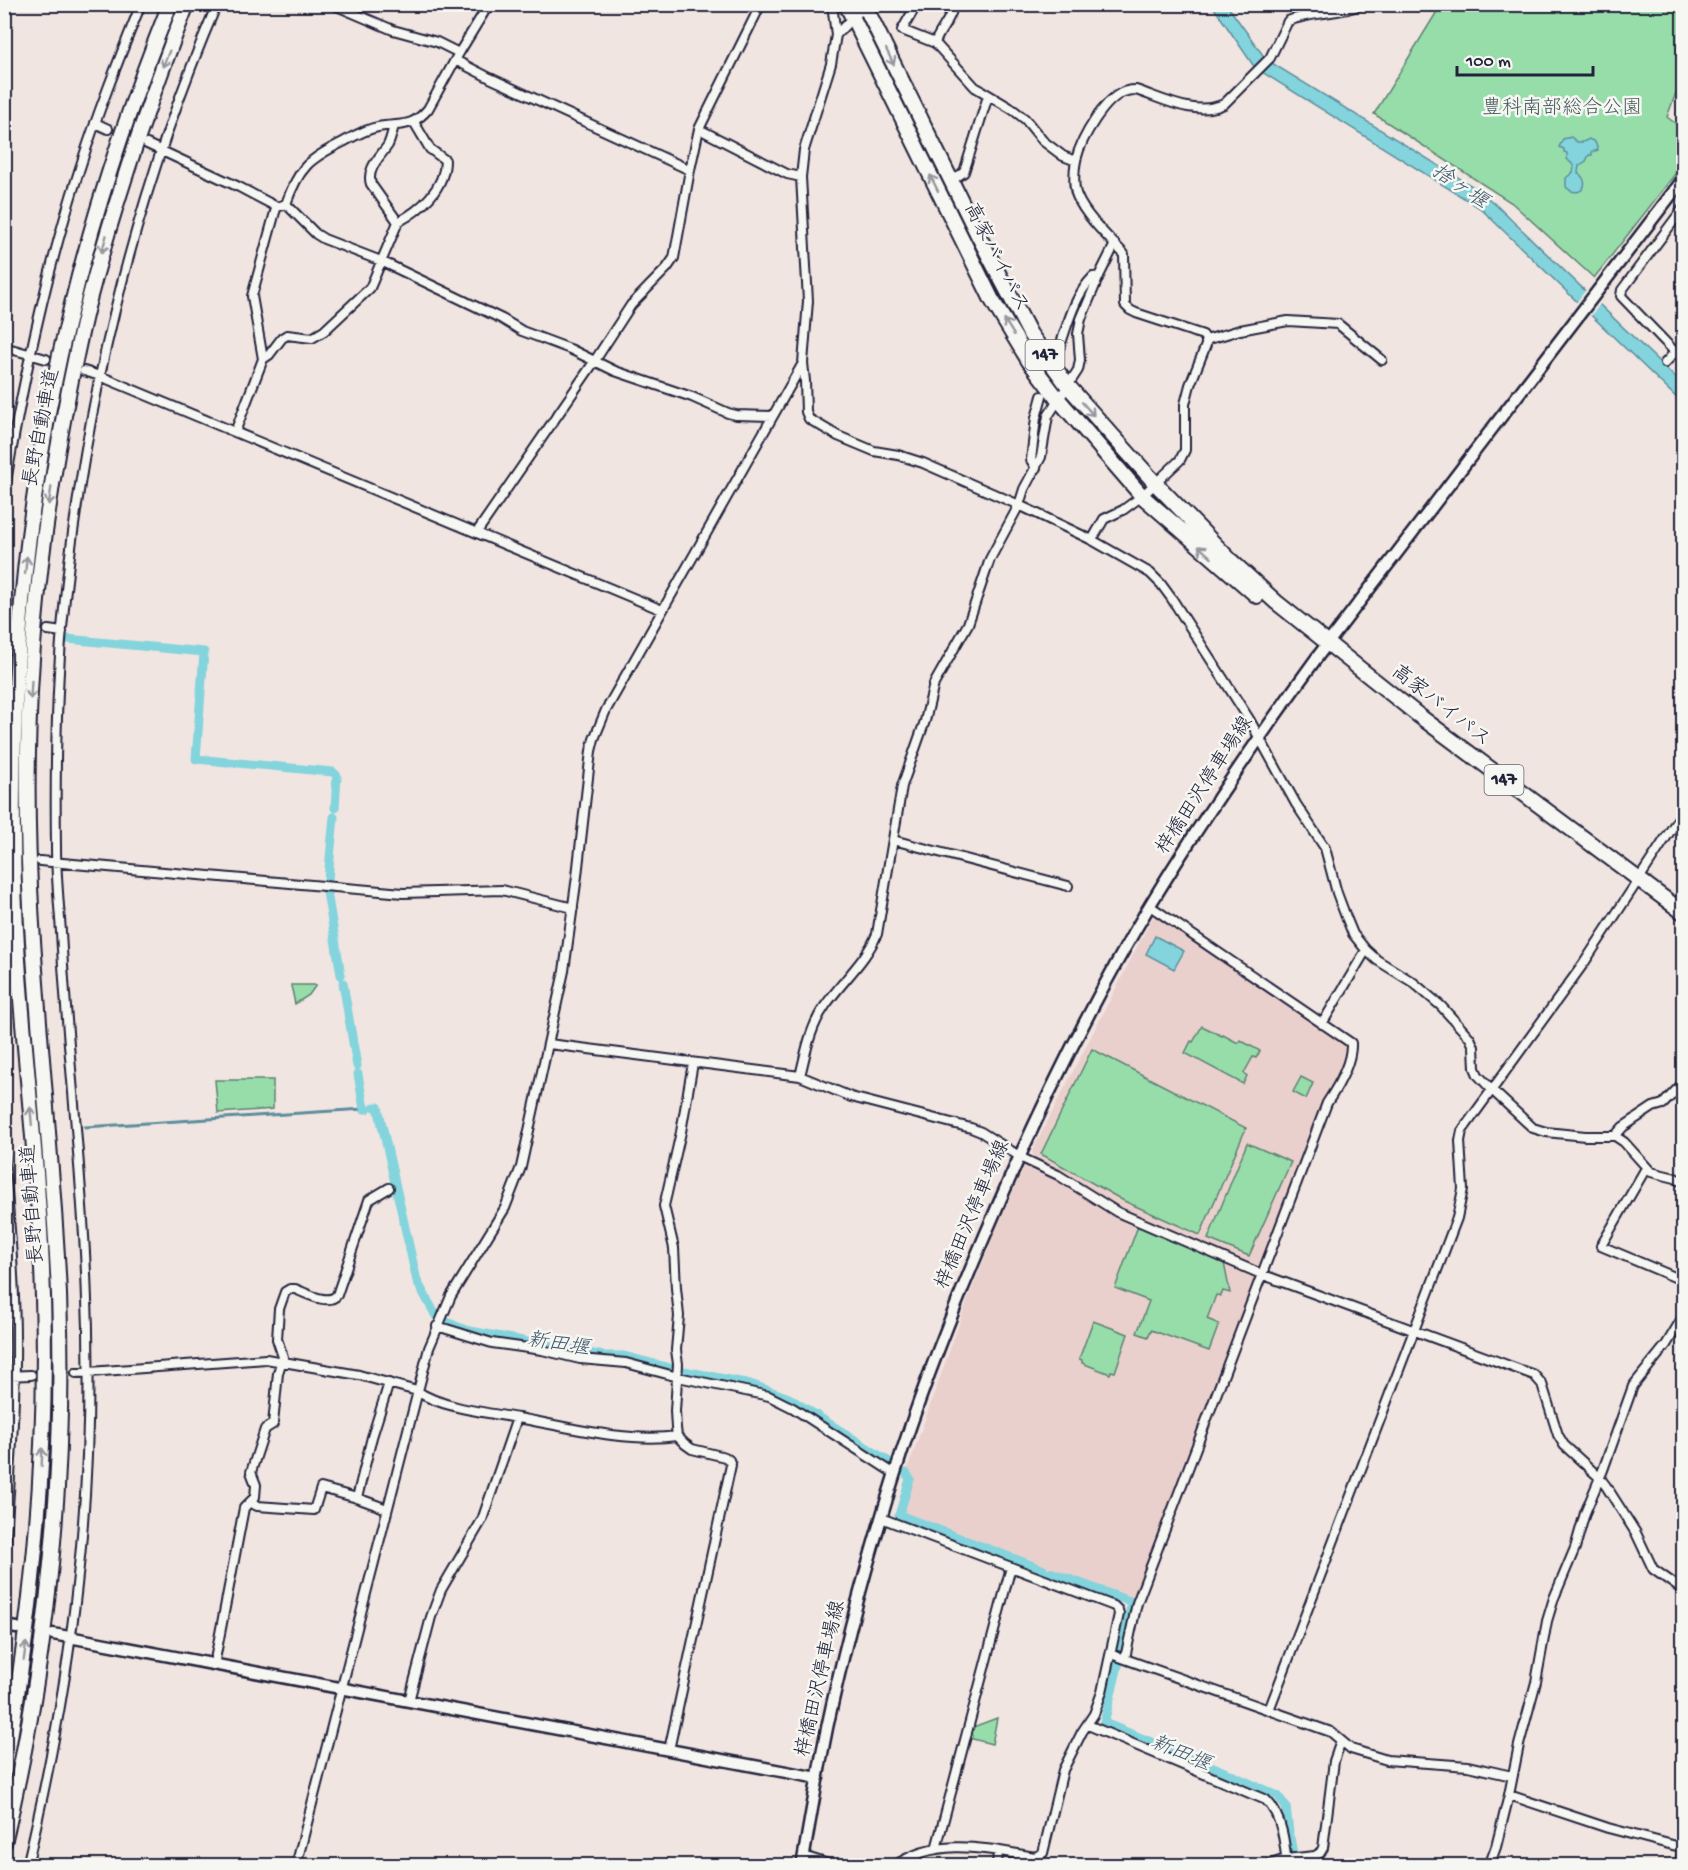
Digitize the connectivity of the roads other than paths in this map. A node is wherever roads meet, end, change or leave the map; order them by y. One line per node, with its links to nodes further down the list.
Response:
1 (141, 4): 19 (street)
2 (170, 4): 127 (highway, 長野自動車道, one-way to 2)
3 (187, 4): 131 (highway, 長野自動車道, one-way to 131)
4 (217, 4): 24 (street)
5 (332, 4): 16 (street)
6 (489, 4): 16 (street)
7 (760, 4): 22 (street)
8 (832, 4): 14 (street)
9 (917, 4): 15 (street)
10 (948, 4): 15 (street)
11 (1363, 4): 25 (street)
12 (866, 5): 13 (street); 29 (highway, 高家バイパス / 147, one-way to 29)
13 (850, 11): 14 (street); 52 (highway, 高家バイパス / 147, one-way to 13)
14 (837, 35): 27 (street)
15 (935, 43): 17 (street)
16 (457, 56): 18 (street); 26 (street)
17 (988, 96): 25 (street); 29 (street)
18 (414, 122): 20 (street); 32 (street)
19 (95, 123): 21 (street); 40 (street)
20 (394, 126): 30 (street); 32 (street)
21 (108, 129)
22 (699, 129): 26 (street); 27 (street)
23 (147, 144): 24 (street)
24 (162, 150): 30 (street); 49 (street)
25 (1076, 161): 33 (street)
26 (690, 170): 45 (street)
27 (801, 177): 46 (street)
28 (1683, 178): 65 (street, 梓橋田沢停車場線)
29 (951, 181): 50 (highway, 高家バイパス / 147)
30 (282, 206): 34 (street); 43 (street)
31 (1683, 207): 39 (street)
32 (398, 222): 34 (street)
33 (1115, 244): 35 (street); 36 (street)
34 (381, 261): 43 (street); 45 (street)
35 (1099, 276): 38 (street); 50 (street)
36 (1206, 340): 44 (street); 56 (street)
37 (4, 347): 40 (street)
38 (1059, 349)
39 (1675, 352): 41 (street); 47 (street)
40 (30, 355): 42 (street); 57 (street)
41 (1683, 355)
42 (46, 359)
43 (263, 359): 54 (street)
44 (1382, 360)
45 (594, 362): 53 (street); 60 (street)
46 (803, 363): 53 (street); 59 (street)
47 (1665, 363)
48 (84, 371): 49 (street)
49 (100, 376): 54 (street); 64 (street)
50 (1068, 386): 52 (street); 56 (highway, 高家バイパス / 147, one-way to 56)
51 (1042, 396): 55 (street)
52 (1058, 399): 55 (street); 58 (highway, 高家バイパス / 147)
53 (772, 416): 62 (street)
54 (235, 432): 60 (street)
55 (1036, 468): 59 (street)
56 (1156, 484): 58 (street); 65 (highway, 高家バイパス / 147)
57 (4, 494)
58 (1142, 496): 61 (street); 65 (highway, 高家バイパス / 147, one-way to 58)
59 (1019, 505): 61 (street); 68 (street)
60 (477, 532): 62 (street)
61 (1092, 540): 66 (street)
62 (662, 610): 74 (street)
63 (48, 630): 64 (street)
64 (62, 633): 70 (street)
65 (1324, 640): 66 (street, 梓橋田沢停車場線); 71 (highway, 高家バイパス / 147)
66 (1259, 737): 73 (street, 梓橋田沢停車場線); 76 (street)
67 (1683, 810): 71 (street)
68 (893, 840): 72 (street); 80 (street)
69 (40, 861): 70 (street)
70 (56, 861): 74 (street); 95 (street)
71 (1639, 879): 75 (highway, 高家バイパス / 147); 82 (street)
72 (1068, 886)
73 (1150, 906): 77 (street); 84 (street, 梓橋田沢停車場線)
74 (573, 908): 78 (street)
75 (1683, 913)
76 (1366, 950): 77 (street); 82 (street)
77 (1322, 1024): 89 (street)
78 (549, 1044): 79 (street); 92 (street)
79 (693, 1063): 80 (street); 100 (street)
80 (800, 1076): 84 (street)
81 (1683, 1082): 83 (street)
82 (1492, 1090): 83 (street); 93 (street)
83 (1615, 1136): 86 (street)
84 (1018, 1156): 89 (street); 105 (street, 梓橋田沢停車場線)
85 (4, 1157): 98 (street)
86 (1646, 1168): 87 (street); 90 (street)
87 (1683, 1183)
88 (389, 1188): 94 (street)
89 (1261, 1274): 93 (street); 119 (street)
90 (1683, 1281)
91 (1683, 1315): 106 (street)
92 (437, 1326): 100 (street); 102 (street)
93 (1414, 1331): 106 (street); 123 (street)
94 (282, 1362): 95 (street); 101 (street); 108 (street)
95 (88, 1371): 96 (street); 117 (street)
96 (76, 1373)
97 (31, 1375): 98 (street)
98 (14, 1376): 99 (street); 111 (street)
99 (4, 1377)
100 (678, 1377): 104 (street); 105 (street)
101 (389, 1383): 102 (street); 107 (street)
102 (417, 1391): 103 (street); 109 (street)
103 (517, 1418): 104 (street); 122 (street)
104 (677, 1436): 126 (street)
105 (895, 1474): 110 (street, 梓橋田沢停車場線)
106 (1600, 1478): 113 (street); 128 (street)
107 (357, 1498): 108 (street); 109 (street)
108 (251, 1503): 120 (street)
109 (387, 1509): 121 (street)
110 (881, 1518): 112 (street); 129 (street, 梓橋田沢停車場線)
111 (4, 1563)
112 (1011, 1568): 118 (street); 133 (street)
113 (1683, 1591)
114 (4, 1626): 115 (street)
115 (17, 1628)
116 (53, 1634): 117 (street)
117 (71, 1638): 120 (street); 137 (street)
118 (1111, 1654): 119 (street); 124 (street)
119 (1125, 1658): 123 (street)
120 (214, 1665): 121 (street)
121 (341, 1689): 122 (street); 138 (street)
122 (409, 1701): 126 (street)
123 (1269, 1710): 125 (street)
124 (1088, 1725): 134 (street); 136 (street)
125 (1341, 1741): 128 (street); 136 (street)
126 (669, 1750): 129 (street)
127 (4, 1771)
128 (1512, 1776): 130 (street)
129 (818, 1778): 135 (street, 梓橋田沢停車場線)
130 (1509, 1795): 132 (street); 143 (street)
131 (4, 1843)
132 (1683, 1846): 144 (street)
133 (936, 1850): 134 (street); 140 (street)
134 (998, 1851): 141 (street)
135 (803, 1861): 139 (street)
136 (1286, 1862): 142 (street)
137 (27, 1866)
138 (296, 1866)
139 (835, 1866)
140 (894, 1866)
141 (997, 1866)
142 (1265, 1866)
143 (1489, 1866)
144 (1680, 1866)

